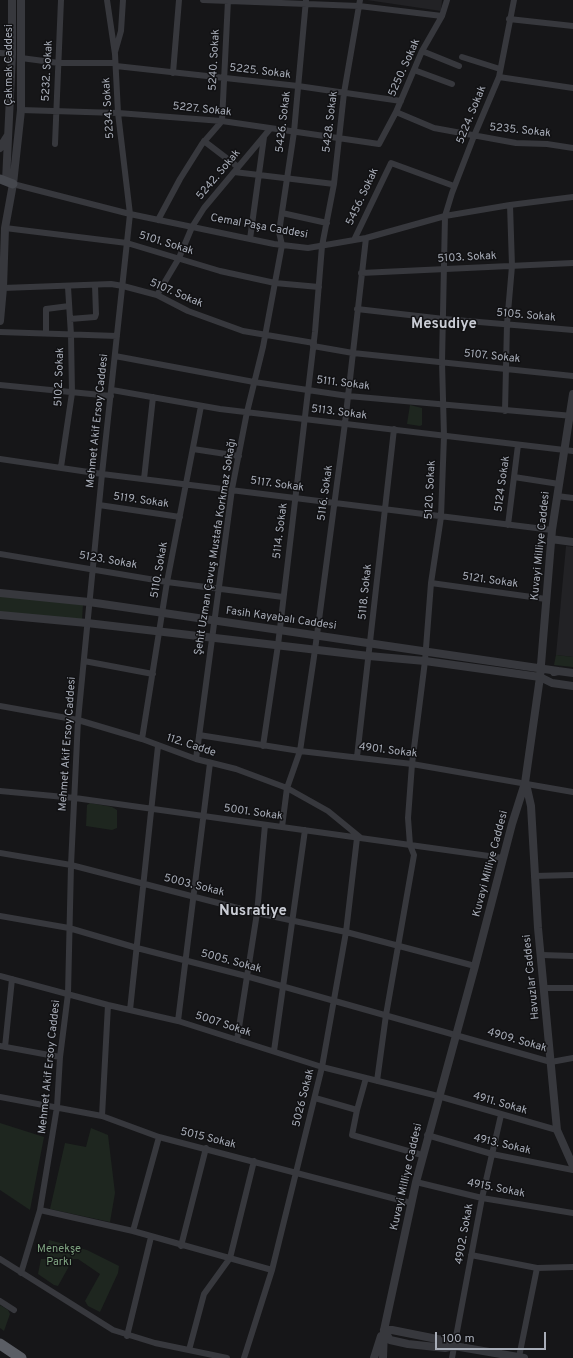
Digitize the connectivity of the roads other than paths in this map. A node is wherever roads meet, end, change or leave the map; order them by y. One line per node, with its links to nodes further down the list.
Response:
1 (12, 0): 18 (street, Çakmak Caddesi)
2 (21, 0): 21 (street, Çakmak Caddesi)
3 (62, 0): 22 (street, 5232. Sokak)
4 (106, 0): 19 (street, 5234. Sokak)
5 (123, 0): 19 (street)
6 (179, 0): 27 (street)
7 (203, 0): 10 (street)
8 (447, 0): 13 (street, 5250. Sokak)
9 (514, 0): 14 (street, 5224. Sokak)
10 (228, 1): 11 (street); 29 (street, 5240. Sokak)
11 (306, 2): 12 (street); 31 (street, 5426. Sokak)
12 (359, 3): 13 (street); 33 (street, 5428. Sokak)
13 (442, 16): 16 (street, 5250. Sokak)
14 (509, 19): 15 (street); 25 (street, 5224. Sokak)
15 (573, 26)
16 (422, 51): 24 (street); 26 (street, 5250. Sokak)
17 (0, 53): 18 (street)
18 (12, 54): 42 (street, Çakmak Caddesi)
19 (115, 54): 23 (street, 5234. Sokak)
20 (462, 57): 25 (street)
21 (21, 58): 22 (street, 5225. Sokak); 35 (street, Çakmak Caddesi)
22 (59, 63): 23 (street, 5225. Sokak); 36 (street, 5232. Sokak)
23 (116, 65): 27 (street, 5225. Sokak); 38 (street, 5234. Sokak)
24 (459, 66)
25 (500, 69): 28 (street, 5224. Sokak)
26 (414, 70): 30 (street); 34 (street, 5250. Sokak)
27 (173, 73): 29 (street, 5225. Sokak)
28 (499, 76): 32 (street); 43 (street, 5224. Sokak)
29 (224, 78): 31 (street, 5225. Sokak); 39 (street, 5240. Sokak)
30 (452, 84)
31 (298, 86): 33 (street, 5225. Sokak); 41 (street, 5426. Sokak)
32 (573, 88)
33 (344, 93): 34 (street, 5225. Sokak); 45 (street, 5428. Sokak)
34 (401, 101): 37 (street, 5250. Sokak)
35 (21, 110): 36 (street, 5227. Sokak); 54 (street, Çakmak Caddesi)
36 (56, 111): 38 (street, 5227. Sokak); 47 (street, 5232. Sokak)
37 (396, 112): 43 (street, 5235. Sokak); 48 (street, 5250. Sokak)
38 (118, 113): 39 (street, 5227. Sokak); 60 (street, 5234. Sokak)
39 (222, 121): 40 (street, 5227. Sokak); 46 (street)
40 (270, 129): 41 (street, 5227. Sokak); 44 (street, 5242. Sokak)
41 (294, 132): 45 (street, 5227. Sokak); 53 (street, 5426. Sokak)
42 (8, 134): 49 (street, Çakmak Caddesi); 54 (street, Çakmak Caddesi)
43 (474, 136): 50 (street, 5235. Sokak); 56 (street, 5224. Sokak)
44 (264, 137): 51 (street, 5242. Sokak); 52 (street)
45 (339, 138): 48 (street, 5227. Sokak); 55 (street, 5428. Sokak)
46 (204, 141): 51 (street); 62 (street)
47 (55, 144)
48 (379, 144)
49 (0, 148)
50 (573, 148)
51 (236, 170): 52 (street); 64 (street, 5242. Sokak)
52 (258, 176): 53 (street); 67 (street)
53 (287, 179): 55 (street); 59 (street, 5426. Sokak)
54 (5, 181): 60 (street, Cemal Paşa Caddesi); 65 (street, Çakmak Caddesi)
55 (334, 184): 63 (street, 5428. Sokak)
56 (454, 186): 61 (street, 5224. Sokak); 68 (street, 5456. Sokak)
57 (573, 197): 58 (street, Cemal Paşa Caddesi)
58 (510, 205): 61 (street, Cemal Paşa Caddesi); 74 (street)
59 (282, 213): 63 (street); 70 (street, 5426. Sokak)
60 (130, 214): 62 (street, Cemal Paşa Caddesi); 69 (street, Mehmet Akif Ersoy Caddesi)
61 (445, 216): 66 (street, Cemal Paşa Caddesi); 75 (street, 5120. Sokak)
62 (158, 220): 64 (street, Cemal Paşa Caddesi)
63 (327, 223): 71 (street, 5428. Sokak)
64 (192, 227): 67 (street, Cemal Paşa Caddesi); 72 (street, 5242. Sokak)
65 (5, 228): 69 (street, 5101. Sokak); 78 (street, Çakmak Caddesi)
66 (366, 238): 68 (street, Cemal Paşa Caddesi); 76 (street, 5116. Sokak)
67 (250, 239): 70 (street, Cemal Paşa Caddesi)
68 (354, 240): 71 (street, Cemal Paşa Caddesi)
69 (127, 243): 72 (street, 5101. Sokak); 80 (street, Mehmet Akif Ersoy Caddesi)
70 (282, 245): 71 (street, Cemal Paşa Caddesi); 77 (street, Şehit Uzman Çavuş Mustafa Korkmaz Sokağı)
71 (322, 246): 82 (street, 5114. Sokak)
72 (179, 258): 77 (street, 5101. Sokak); 83 (street, 5242. Sokak)
73 (573, 263): 74 (street, 5103. Sokak)
74 (512, 266): 75 (street, 5103. Sokak); 89 (street)
75 (444, 269): 76 (street, 5103. Sokak); 87 (street, 5120. Sokak)
76 (361, 273): 85 (street, 5116. Sokak)
77 (275, 283): 82 (street, 5101. Sokak); 95 (street, Şehit Uzman Çavuş Mustafa Korkmaz Sokağı)
78 (2, 284): 81 (street, 5107. Sokak); 88 (street, Çakmak Caddesi)
79 (95, 285): 80 (street, 5107. Sokak); 81 (street, 5107. Sokak); 86 (street)
80 (123, 286): 83 (street, 5107. Sokak); 94 (street, Mehmet Akif Ersoy Caddesi)
81 (68, 287): 84 (street, 5102. Sokak)
82 (319, 287): 96 (street, 5114. Sokak)
83 (158, 295): 95 (street, 5107. Sokak)
84 (69, 306): 86 (street, 5102. Sokak); 92 (street)
85 (357, 309): 87 (street, 5105. Sokak); 97 (street, 5116. Sokak)
86 (70, 319): 93 (street, 5102. Sokak)
87 (444, 319): 89 (street, 5105. Sokak); 99 (street, 5120. Sokak)
88 (0, 321)
89 (507, 324): 90 (street, 5105. Sokak); 100 (street)
90 (573, 330)
91 (0, 332): 92 (street)
92 (46, 334): 93 (street)
93 (71, 335): 94 (street); 105 (street, 5102. Sokak)
94 (117, 336): 98 (street, Mehmet Akif Ersoy Caddesi)
95 (264, 336): 96 (street, 5107. Sokak); 102 (street, Şehit Uzman Çavuş Mustafa Korkmaz Sokağı)
96 (314, 345): 97 (street, 5107. Sokak); 104 (street, 5114. Sokak)
97 (353, 353): 99 (street, 5107. Sokak); 108 (street, 5116. Sokak)
98 (115, 356): 102 (street, 5111. Sokak); 106 (street, Mehmet Akif Ersoy Caddesi)
99 (442, 362): 100 (street, 5107. Sokak); 110 (street, 5120. Sokak)
100 (506, 368): 101 (street, 5107. Sokak); 112 (street)
101 (573, 376)
102 (254, 382): 104 (street, 5111. Sokak); 113 (street, Şehit Uzman Çavuş Mustafa Korkmaz Sokağı)
103 (0, 385): 105 (street, 5113. Sokak)
104 (308, 390): 108 (street, 5111. Sokak); 115 (street, 5114. Sokak)
105 (72, 393): 106 (street, 5113. Sokak); 124 (street, 5102. Sokak)
106 (111, 393): 109 (street, 5113. Sokak); 125 (street, Mehmet Akif Ersoy Caddesi)
107 (573, 394): 114 (street, Kuvayi Milliye Caddesi)
108 (348, 396): 110 (street, 5111. Sokak); 116 (street, 5116. Sokak)
109 (153, 397): 111 (street, 5113. Sokak); 127 (street)
110 (443, 403): 112 (street, 5111. Sokak); 118 (street, 5120. Sokak)
111 (202, 406): 113 (street, 5113. Sokak); 120 (street, 5110. Sokak)
112 (505, 411): 114 (street, 5111. Sokak)
113 (247, 412): 115 (street, 5113. Sokak); 122 (street, Şehit Uzman Çavuş Mustafa Korkmaz Sokağı)
114 (572, 416): 121 (street, Kuvayi Milliye Caddesi)
115 (304, 418): 116 (street, 5113. Sokak); 132 (street, 5114. Sokak)
116 (345, 423): 117 (street, 5113. Sokak); 134 (street, 5116. Sokak)
117 (394, 429): 118 (street, 5113. Sokak); 136 (street, 5118. Sokak)
118 (444, 436): 119 (street, 5113. Sokak); 138 (street, 5120. Sokak)
119 (518, 445): 121 (street, 5113. Sokak); 126 (street, 5124 Sokak)
120 (193, 449): 122 (street); 128 (street, 5110. Sokak)
121 (569, 451): 129 (street, Kuvayi Milliye Caddesi)
122 (239, 456): 130 (street, Şehit Uzman Çavuş Mustafa Korkmaz Sokağı)
123 (0, 458): 124 (street, 5117. Sokak)
124 (61, 468): 125 (street, 5117. Sokak)
125 (102, 474): 127 (street, 5117. Sokak); 135 (street, Mehmet Akif Ersoy Caddesi)
126 (514, 477): 129 (street); 139 (street, 5124 Sokak)
127 (144, 479): 128 (street, 5117. Sokak)
128 (187, 484): 130 (street, 5117. Sokak); 137 (street, 5110. Sokak)
129 (559, 484): 131 (street, Kuvayi Milliye Caddesi)
130 (232, 489): 132 (street, 5117. Sokak); 147 (street, Şehit Uzman Çavuş Mustafa Korkmaz Sokağı)
131 (557, 496): 133 (street); 140 (street, Kuvayi Milliye Caddesi)
132 (295, 498): 134 (street, 5117. Sokak); 149 (street, 5114. Sokak)
133 (573, 498)
134 (334, 503): 136 (street, 5117. Sokak); 158 (street, 5116. Sokak)
135 (99, 505): 137 (street, 5119. Sokak); 144 (street, Mehmet Akif Ersoy Caddesi)
136 (384, 509): 138 (street, 5117. Sokak); 160 (street, 5118. Sokak)
137 (180, 517): 145 (street, 5110. Sokak)
138 (440, 517): 139 (street, 5117. Sokak); 146 (street, 5120. Sokak)
139 (508, 525): 140 (street, 5117. Sokak)
140 (552, 530): 141 (street, Kuvayi Milliye Caddesi)
141 (551, 539): 142 (street); 150 (street, Kuvayi Milliye Caddesi)
142 (573, 542)
143 (0, 554): 144 (street, 5123. Sokak)
144 (93, 569): 145 (street, 5123. Sokak); 151 (street, Mehmet Akif Ersoy Caddesi)
145 (167, 582): 147 (street, 5123. Sokak); 152 (street, 5110. Sokak)
146 (431, 583): 150 (street, 5121. Sokak); 163 (street, 5120. Sokak)
147 (218, 589): 149 (street, 5123. Sokak); 154 (street, Şehit Uzman Çavuş Mustafa Korkmaz Sokağı)
148 (0, 593): 151 (street, Fasih Kayabalı Caddesi)
149 (283, 597): 156 (street, 5114. Sokak)
150 (546, 599): 167 (street, Kuvayi Milliye Caddesi)
151 (89, 602): 152 (street, Fasih Kayabalı Caddesi); 155 (street, Mehmet Akif Ersoy Caddesi)
152 (163, 613): 154 (street, Fasih Kayabalı Caddesi); 157 (street, 5110. Sokak)
153 (0, 615): 155 (street)
154 (214, 620): 156 (street, Fasih Kayabalı Caddesi); 159 (street, Şehit Uzman Çavuş Mustafa Korkmaz Sokağı)
155 (87, 623): 157 (street); 165 (street, Mehmet Akif Ersoy Caddesi)
156 (279, 630): 158 (street, Fasih Kayabalı Caddesi); 161 (street, 5114. Sokak)
157 (160, 631): 159 (street); 170 (street, 5110. Sokak)
158 (317, 635): 160 (street, Fasih Kayabalı Caddesi); 162 (street, 5116. Sokak)
159 (212, 637): 161 (street); 175 (street, Şehit Uzman Çavuş Mustafa Korkmaz Sokağı)
160 (370, 643): 163 (street, Fasih Kayabalı Caddesi); 164 (street, 5118. Sokak)
161 (278, 645): 162 (street); 178 (street, 5114. Sokak)
162 (315, 650): 164 (street); 179 (street, 5116. Sokak)
163 (426, 651): 166 (street, 5120. Sokak); 167 (street, Fasih Kayabalı Caddesi)
164 (369, 656): 166 (street); 180 (street, 5118. Sokak)
165 (84, 661): 170 (street); 174 (street, Mehmet Akif Ersoy Caddesi)
166 (425, 661): 171 (street); 183 (street, 5120. Sokak)
167 (541, 668): 168 (street, Fasih Kayabalı Caddesi); 171 (street, Kuvayi Milliye Caddesi)
168 (558, 671): 169 (street, Fasih Kayabalı Caddesi); 171 (street)
169 (573, 673)
170 (153, 674): 176 (street, 5110. Sokak)
171 (540, 677): 172 (street); 184 (street, Kuvayi Milliye Caddesi)
172 (573, 686)
173 (0, 706): 174 (street, 112. Cadde)
174 (78, 720): 176 (street, 112. Cadde); 188 (street, Mehmet Akif Ersoy Caddesi)
175 (199, 735): 178 (street, 4901. Sokak); 181 (street, Şehit Uzman Çavuş Mustafa Korkmaz Sokağı)
176 (142, 739): 177 (street, 112. Cadde)
177 (158, 746): 181 (street, 112. Cadde); 189 (street)
178 (263, 746): 179 (street, 4901. Sokak)
179 (300, 751): 180 (street, 4901. Sokak); 185 (street, 5116. Sokak)
180 (357, 757): 183 (street, 4901. Sokak)
181 (196, 759): 182 (street, 112. Cadde)
182 (210, 762): 185 (street, 112. Cadde); 190 (street)
183 (412, 764): 184 (street, 4901. Sokak); 195 (street, 5120. Sokak)
184 (525, 783): 187 (street, 4901. Sokak); 197 (street, Kuvayi Milliye Caddesi); 200 (street, Havuzlar Caddesi)
185 (287, 788): 192 (street, 5116. Sokak); 194 (street, 112. Cadde)
186 (0, 791): 188 (street, 5001. Sokak)
187 (573, 792)
188 (75, 798): 189 (street, 5001. Sokak); 198 (street, Mehmet Akif Ersoy Caddesi)
189 (150, 809): 190 (street, 5001. Sokak); 201 (street)
190 (204, 816): 191 (street, 5001. Sokak); 202 (street)
191 (265, 825): 192 (street, 5001. Sokak); 203 (street)
192 (282, 827): 193 (street, 5001. Sokak)
193 (304, 830): 194 (street, 5001. Sokak); 205 (street)
194 (359, 838): 195 (street, 5001. Sokak); 207 (street, 5026 Sokak)
195 (410, 845): 197 (street, 5001. Sokak); 208 (street, 5120. Sokak)
196 (0, 853): 198 (street, 5003. Sokak)
197 (503, 858): 213 (street, Kuvayi Milliye Caddesi)
198 (71, 865): 201 (street, 5003. Sokak); 206 (street, Mehmet Akif Ersoy Caddesi)
199 (573, 875): 200 (street)
200 (534, 876): 210 (street, Havuzlar Caddesi)
201 (143, 883): 202 (street, 5003. Sokak); 209 (street)
202 (194, 896): 203 (street, 5003. Sokak); 212 (street)
203 (256, 913): 205 (street, 5003. Sokak); 215 (street)
204 (0, 916): 206 (street, 5005. Sokak)
205 (293, 920): 207 (street, 5003. Sokak); 217 (street)
206 (69, 928): 209 (street, 5005. Sokak); 220 (street, Mehmet Akif Ersoy Caddesi)
207 (346, 932): 208 (street, 5003. Sokak); 221 (street, 5026 Sokak)
208 (398, 946): 213 (street, 5003. Sokak); 224 (street, 5120. Sokak)
209 (137, 948): 212 (street, 5005. Sokak); 223 (street)
210 (542, 955): 211 (street); 218 (street, Havuzlar Caddesi)
211 (573, 956)
212 (187, 961): 215 (street, 5005. Sokak); 225 (street)
213 (475, 966): 226 (street, Kuvayi Milliye Caddesi)
214 (0, 976): 216 (street, 5007 Sokak)
215 (246, 976): 217 (street, 5005. Sokak); 227 (street)
216 (12, 979): 220 (street, 5007 Sokak); 228 (street)
217 (282, 987): 221 (street, 5005. Sokak); 229 (street)
218 (545, 988): 219 (street); 232 (street, Havuzlar Caddesi)
219 (573, 988)
220 (68, 994): 222 (street, 5007 Sokak); 230 (street, Mehmet Akif Ersoy Caddesi)
221 (334, 1002): 224 (street, 5005. Sokak); 233 (street, 5026 Sokak)
222 (108, 1006): 223 (street, 5007 Sokak); 242 (street)
223 (130, 1010): 225 (street, 5007 Sokak)
224 (386, 1015): 226 (street, 5005. Sokak); 235 (street, 5120. Sokak)
225 (178, 1021): 227 (street, 5007 Sokak)
226 (456, 1034): 232 (street, 4909. Sokak); 236 (street, Kuvayi Milliye Caddesi)
227 (237, 1040): 229 (street, 5007 Sokak)
228 (2, 1047): 230 (street)
229 (274, 1052): 233 (street, 5007 Sokak)
230 (60, 1057): 239 (street, Mehmet Akif Ersoy Caddesi)
231 (573, 1058): 232 (street, 4909. Sokak)
232 (551, 1062): 243 (street, Havuzlar Caddesi)
233 (322, 1067): 234 (street, 5007 Sokak); 238 (street, 5026 Sokak)
234 (366, 1078): 235 (street, 5007 Sokak); 240 (street)
235 (377, 1081): 236 (street, 5007 Sokak)
236 (438, 1096): 241 (street, 4911. Sokak); 244 (street, Kuvayi Milliye Caddesi)
237 (0, 1097): 239 (street, 5015 Sokak)
238 (315, 1098): 240 (street); 252 (street, 5026 Sokak)
239 (57, 1107): 242 (street, 5015 Sokak); 256 (street, Mehmet Akif Ersoy Caddesi)
240 (358, 1110): 247 (street)
241 (501, 1115): 243 (street, 4911. Sokak); 248 (street, 4902. Sokak)
242 (102, 1116): 245 (street, 5015 Sokak)
243 (556, 1130): 250 (street, Havuzlar Caddesi)
244 (428, 1135): 247 (street, Kuvayi Milliye Caddesi); 248 (street, 4913. Sokak)
245 (159, 1137): 246 (street, 5015 Sokak); 258 (street)
246 (206, 1148): 249 (street, 5015 Sokak); 260 (street)
247 (422, 1154): 253 (street, Kuvayi Milliye Caddesi)
248 (492, 1154): 251 (street, 4913. Sokak); 254 (street, 4902. Sokak)
249 (254, 1161): 252 (street, 5015 Sokak); 262 (street)
250 (573, 1166)
251 (573, 1170)
252 (296, 1173): 255 (street, 5015 Sokak); 266 (street, 5026 Sokak)
253 (416, 1182): 254 (street, 4915. Sokak); 255 (street, Kuvayi Milliye Caddesi)
254 (482, 1198): 257 (street, 4915. Sokak); 261 (street, 4902. Sokak)
255 (411, 1203): 270 (street, Kuvayi Milliye Caddesi)
256 (40, 1210): 258 (street); 267 (street, Mehmet Akif Ersoy Caddesi)
257 (573, 1213)
258 (133, 1231): 259 (street)
259 (151, 1237): 260 (street); 271 (street)
260 (181, 1246): 262 (street)
261 (471, 1255): 265 (street); 273 (street, 4902. Sokak)
262 (230, 1258): 266 (street); 274 (street)
263 (0, 1259): 267 (street)
264 (573, 1267): 265 (street)
265 (537, 1268): 282 (street)
266 (272, 1270): 278 (street, 5026 Sokak)
267 (21, 1273): 271 (street)
268 (0, 1301): 269 (street)
269 (14, 1310)
270 (384, 1330): 273 (street); 279 (street, Kuvayi Milliye Caddesi); 280 (street, Kuvayi Milliye Caddesi)
271 (127, 1336): 274 (street)
272 (0, 1344): 276 (highway)
273 (454, 1346): 281 (street, 4902. Sokak); 282 (street)
274 (189, 1350): 275 (street)
275 (205, 1356): 277 (street)
276 (21, 1358)
277 (227, 1358)
278 (244, 1358)
279 (374, 1358)
280 (383, 1358)
281 (452, 1358)
282 (521, 1358)

